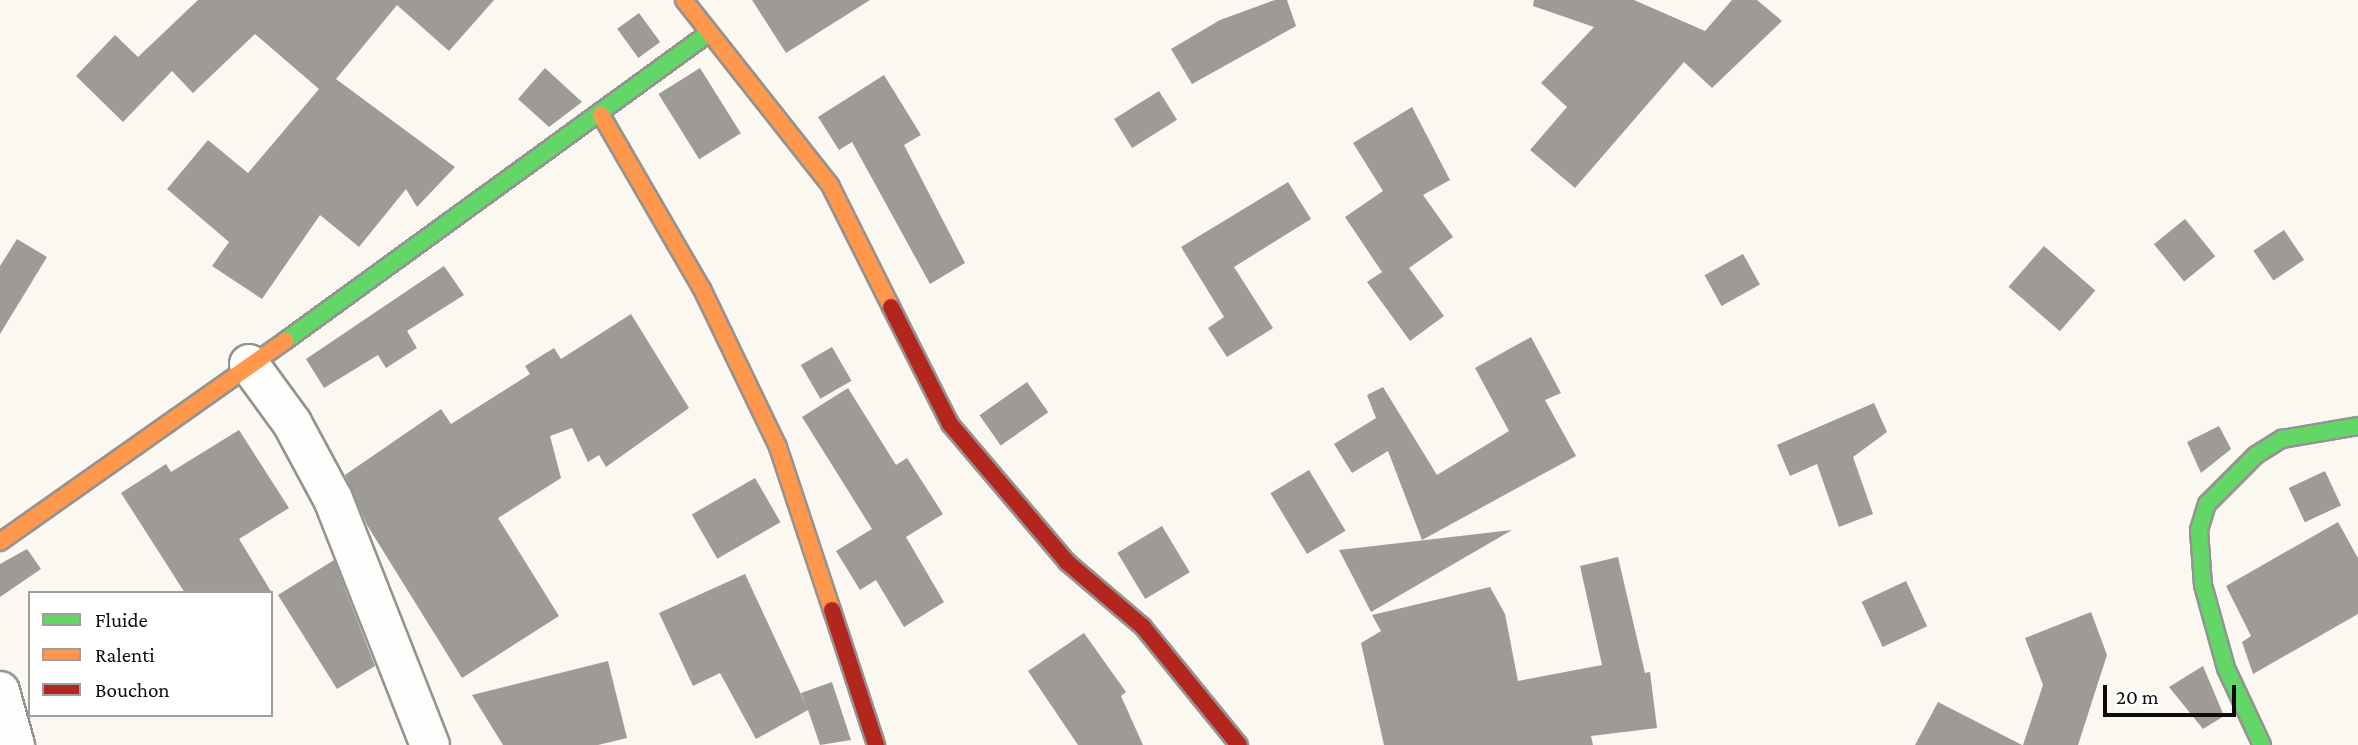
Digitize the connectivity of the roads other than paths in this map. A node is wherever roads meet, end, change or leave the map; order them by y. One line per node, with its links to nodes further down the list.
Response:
1 (684, 0): 2 (street)
2 (709, 33): 3 (street); 11 (street)
3 (601, 115): 4 (street); 10 (street)
4 (249, 364): 6 (street); 9 (street)
5 (2358, 426): 12 (street)
6 (0, 542)
7 (0, 691): 8 (street)
8 (15, 745)
9 (430, 745)
10 (876, 745)
11 (1239, 745)
12 (2262, 745)

